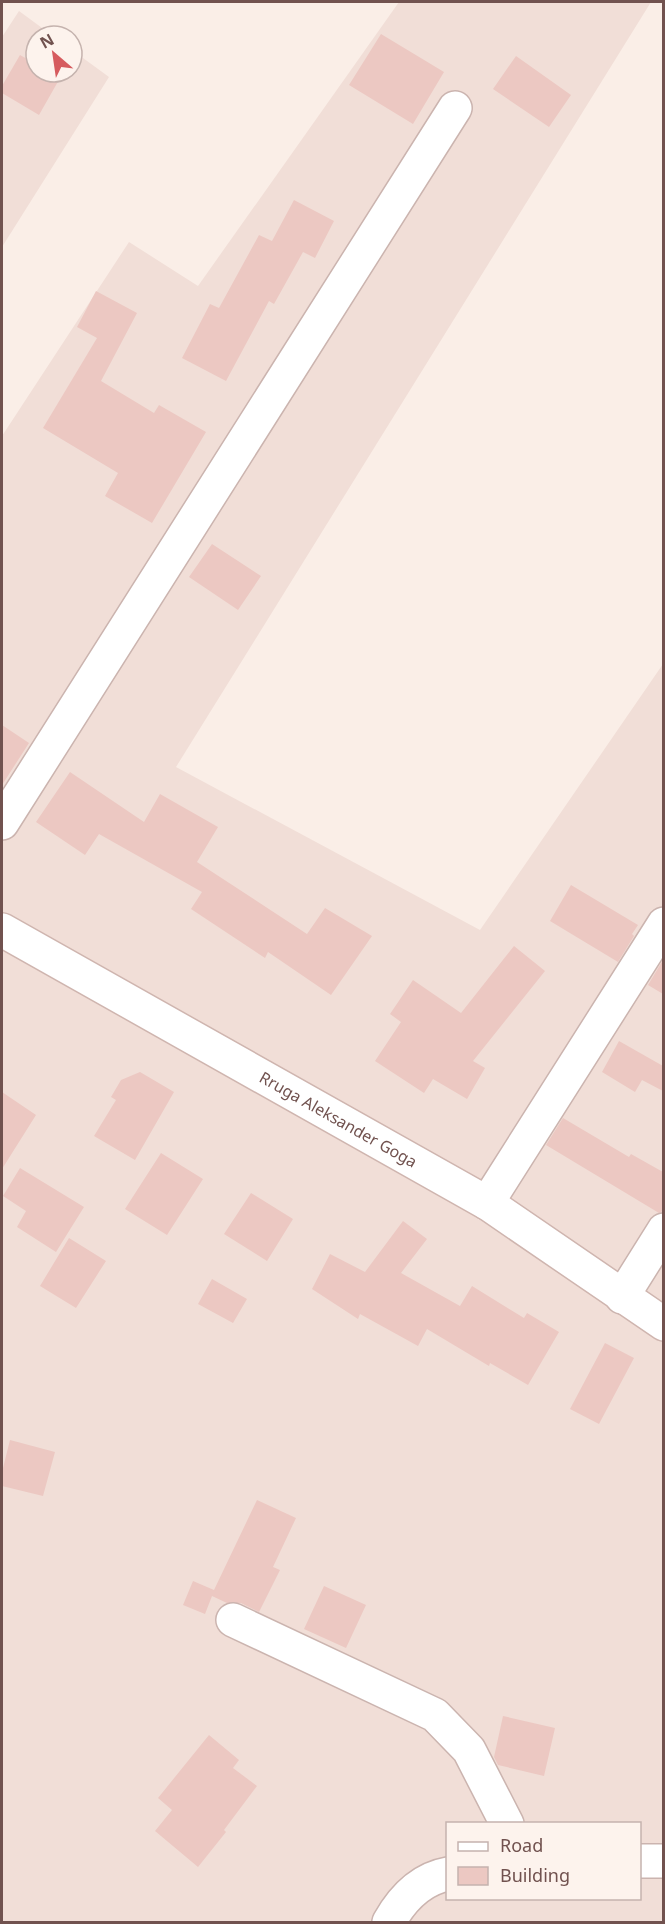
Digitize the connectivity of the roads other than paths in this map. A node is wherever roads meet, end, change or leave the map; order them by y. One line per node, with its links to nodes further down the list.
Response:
1 (455, 108): 2 (street)
2 (2, 823)
3 (663, 924): 5 (street)
4 (2, 930): 5 (street, Rruga Aleksander Goga)
5 (487, 1203): 7 (street, Rruga Aleksander Goga)
6 (663, 1230): 7 (street)
7 (622, 1297): 8 (street, Rruga Aleksander Goga)
8 (663, 1324)
9 (233, 1620): 10 (street)
10 (506, 1822)
11 (641, 1861): 12 (street)
12 (663, 1861)
13 (442, 1875): 14 (street); 15 (street)
14 (389, 1923)
15 (414, 1923)

